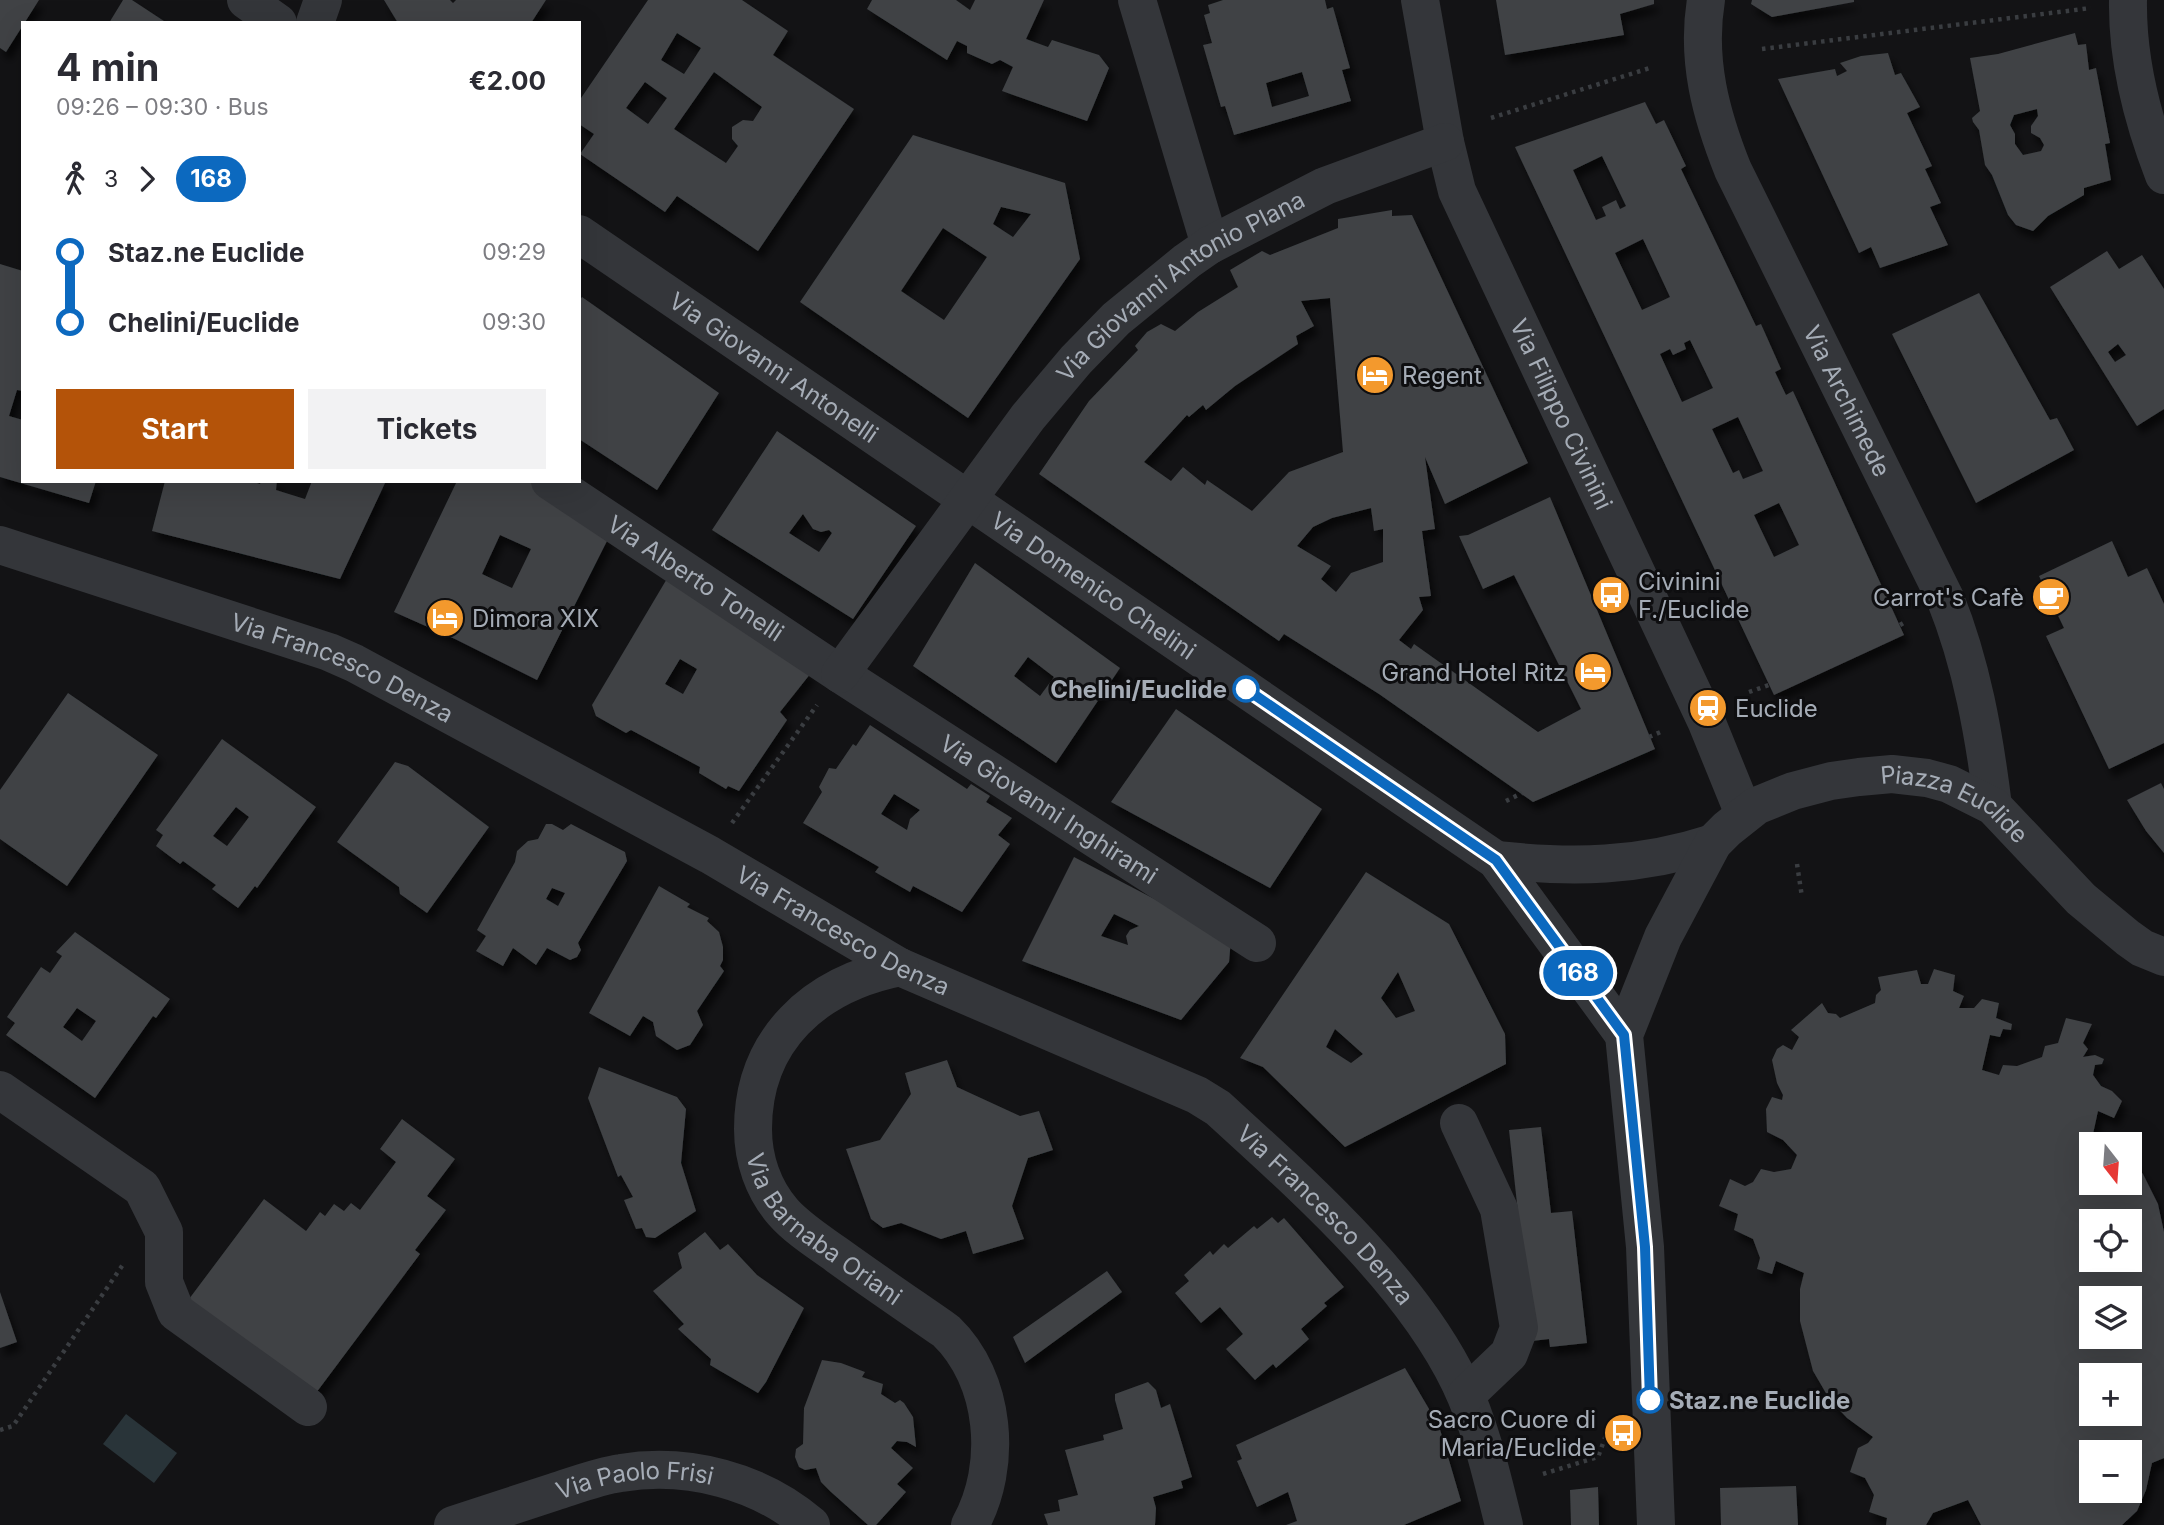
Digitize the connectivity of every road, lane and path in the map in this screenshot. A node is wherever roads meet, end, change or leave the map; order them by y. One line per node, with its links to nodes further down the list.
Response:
1 (246, 0): 8 (street)
2 (323, 0): 9 (street)
3 (1138, 0): 16 (street)
4 (1420, 0): 13 (street, Via Filippo Civinini)
5 (1706, 0): 27 (street, Via Archimede)
6 (2128, 0): 14 (street)
7 (2074, 10): 10 (path)
8 (275, 21)
9 (316, 21)
10 (1762, 49)
11 (1653, 67): 12 (path)
12 (1490, 118)
13 (1445, 142): 16 (street, Via Giovanni Antonio Plana); 28 (street, Via Filippo Civinini)
14 (2164, 175)
15 (581, 235): 18 (street, Via Giovanni Antonelli)
16 (1210, 245): 18 (street, Via Giovanni Antonio Plana)
17 (553, 483): 20 (street, Via Alberto Tonelli)
18 (969, 500): 20 (street, Via Giovanni Antonio Plana); 31 (street, Via Domenico Chelini)
19 (0, 545): 36 (street, Via Francesco Denza)
20 (840, 674): 29 (path); 34 (street, Via Giovanni Inghirami)
21 (1769, 685): 22 (path)
22 (1749, 692)
23 (1663, 731): 24 (path)
24 (1649, 737)
25 (1522, 793): 26 (path)
26 (1507, 801)
27 (1993, 806): 28 (street, Piazza Euclide); 35 (street, Piazza Euclide)
28 (1745, 814): 30 (street, Piazza Euclide)
29 (725, 833)
30 (1713, 843): 31 (street, Piazza Euclide); 37 (street, Piazza Euclide)
31 (1496, 860): 37 (street)
32 (1797, 863): 33 (path)
33 (1802, 897)
34 (1257, 943)
35 (2164, 957)
36 (900, 967): 41 (street, Via Francesco Denza); 48 (street, Via Barnaba Oriani)
37 (1624, 1035): 50 (street)
38 (0, 1090): 40 (street)
39 (1459, 1123): 41 (street)
40 (156, 1216): 42 (street); 44 (path)
41 (1466, 1395): 49 (street, Via Francesco Denza)
42 (309, 1407)
43 (1611, 1422): 45 (path)
44 (0, 1430)
45 (1543, 1474)
46 (453, 1525): 47 (street, Via Paolo Frisi)
47 (811, 1525)
48 (970, 1525)
49 (1504, 1525)
50 (1656, 1525)

